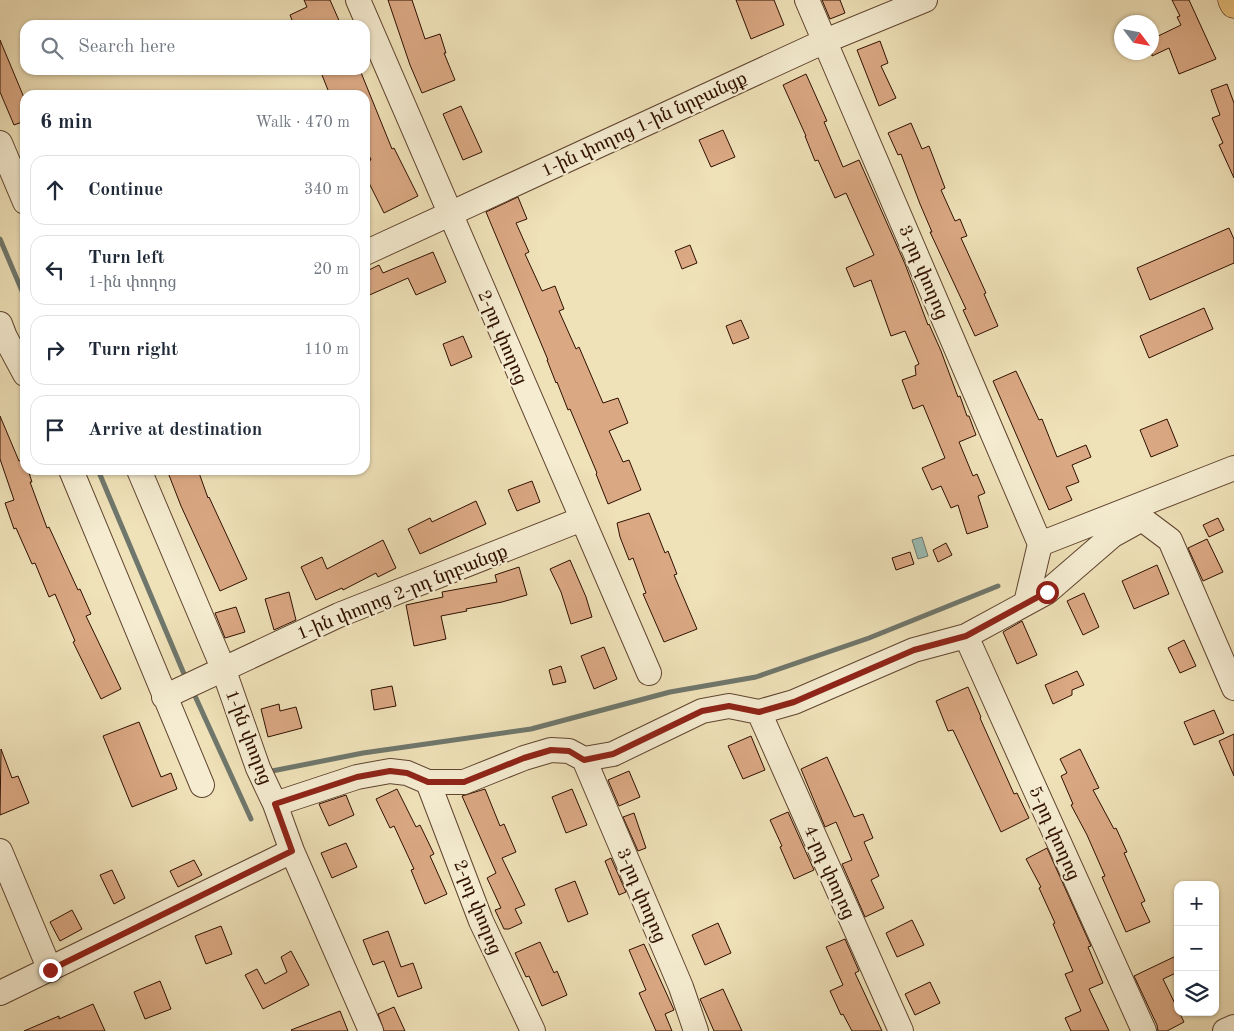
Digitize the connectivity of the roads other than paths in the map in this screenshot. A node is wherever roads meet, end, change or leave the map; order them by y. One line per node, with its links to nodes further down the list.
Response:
1 (358, 0): 6 (street, 2-րդ փողոց)
2 (807, 0): 8 (street, 3-րդ փողոց)
3 (925, 0): 8 (street, 1-ին փողոց 1-ին նրբանցք)
4 (1232, 0): 5 (main road)
5 (1234, 4)
6 (367, 20)
7 (370, 28): 11 (street, 2-րդ փողոց)
8 (825, 41): 11 (street, 1-ին փողոց 1-ին նրբանցք); 20 (street, 3-րդ փողոց)
9 (0, 143): 10 (street)
10 (20, 190)
11 (450, 214): 12 (street, 1-ին փողոց 1-ին նրբանցք); 19 (street, 2-րդ փողոց)
12 (370, 251)
13 (2, 333): 14 (street)
14 (20, 365)
15 (1234, 468): 18 (street)
16 (73, 475): 26 (street)
17 (141, 475): 23 (street, 1-ին փողոց)
18 (1140, 513): 20 (street); 21 (street); 25 (street)
19 (582, 519): 23 (street, 1-ին փողոց 2-րդ նրբանցք); 24 (street, 2-րդ փողոց)
20 (1040, 544): 21 (street)
21 (1026, 603): 22 (street)
22 (966, 636): 27 (street); 41 (street, 5-րդ փողոց)
23 (223, 668): 26 (street, 1-ին փողոց 2-րդ նրբանցք); 31 (street, 1-ին փողոց)
24 (649, 673)
25 (1234, 688)
26 (164, 697): 30 (street)
27 (759, 712): 28 (street); 40 (street, 4-րդ փողոց)
28 (584, 760): 29 (street); 39 (street, 3-րդ փողոց)
29 (428, 782): 31 (street); 38 (street, 2-րդ փողոց)
30 (202, 785)
31 (275, 804): 33 (street, 1-ին փողոց)
32 (0, 851): 34 (street)
33 (292, 851): 34 (street); 37 (street, 1-ին փողոց)
34 (50, 970): 35 (street)
35 (0, 993)
36 (1234, 1027): 42 (street)
37 (371, 1031)
38 (533, 1031)
39 (696, 1031)
40 (901, 1031)
41 (1144, 1031)
42 (1225, 1031)

